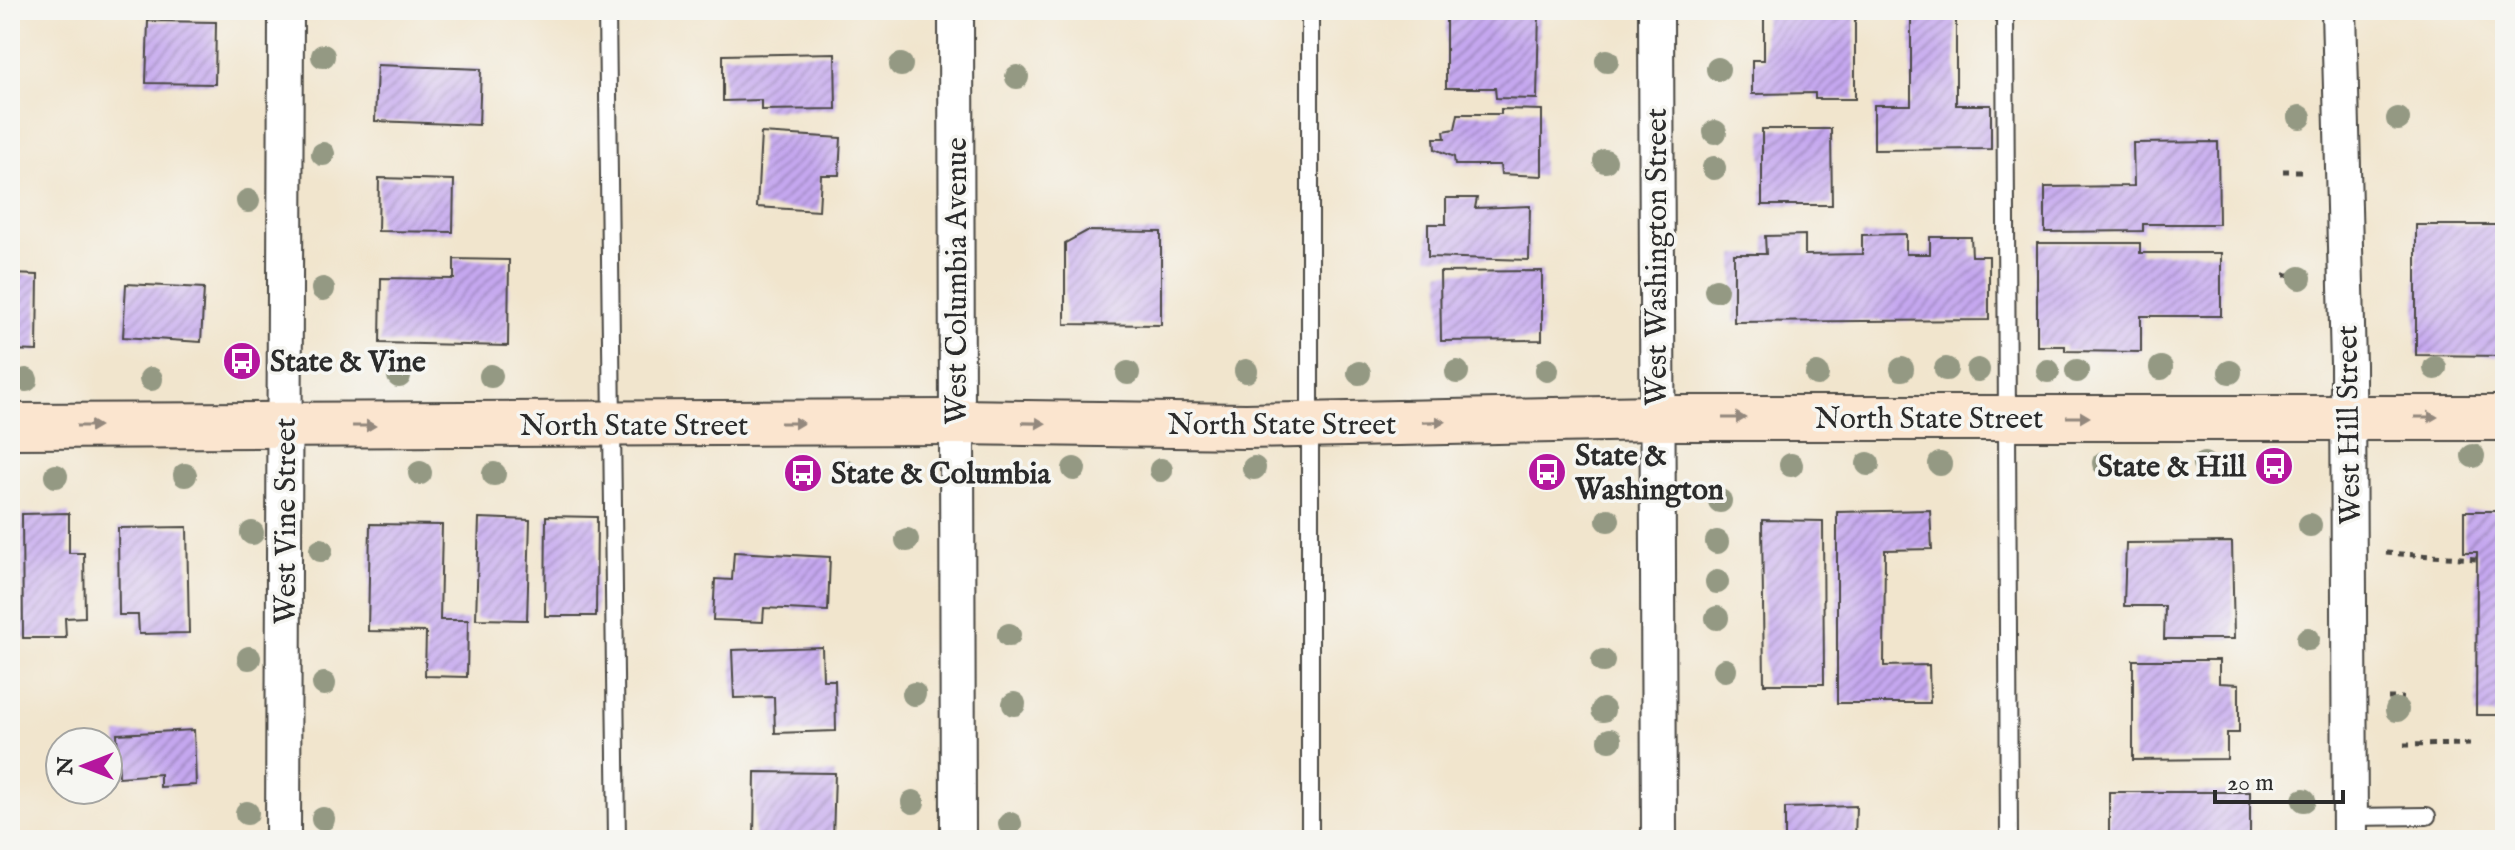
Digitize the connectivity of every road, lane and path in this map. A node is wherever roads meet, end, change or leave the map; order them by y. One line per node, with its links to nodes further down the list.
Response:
1 (286, 10): 20 (street, West Vine Street)
2 (607, 10): 17 (lane)
3 (956, 10): 16 (street, West Columbia Avenue)
4 (1310, 10): 18 (lane)
5 (1656, 10): 14 (street, West Washington Street)
6 (2005, 10): 12 (lane)
7 (2339, 10): 13 (street, West Hill Street)
8 (2283, 171): 9 (path)
9 (2305, 171)
10 (2284, 275): 11 (path)
11 (2305, 275)
12 (2007, 417): 13 (main road, North State Street, one-way to 13); 14 (main road, North State Street, one-way to 12); 32 (lane)
13 (2348, 417): 15 (main road, North State Street, one-way to 15); 21 (street, West Hill Street)
14 (1656, 418): 18 (main road, North State Street, one-way to 14); 31 (street, West Washington Street)
15 (2505, 418)
16 (956, 422): 17 (main road, North State Street, one-way to 16); 18 (main road, North State Street, one-way to 18); 29 (street, West Columbia Avenue)
17 (612, 425): 20 (main road, North State Street, one-way to 17); 28 (lane)
18 (1311, 425): 30 (lane)
19 (10, 426): 20 (main road, North State Street, one-way to 20)
20 (286, 427): 27 (street, West Vine Street)
21 (2349, 554): 22 (path); 26 (street, West Hill Street)
22 (2477, 559)
23 (2473, 744): 24 (path)
24 (2404, 745)
25 (2427, 816): 26 (lane)
26 (2350, 828)
27 (283, 840)
28 (617, 840)
29 (958, 840)
30 (1310, 840)
31 (1659, 840)
32 (2009, 840)

